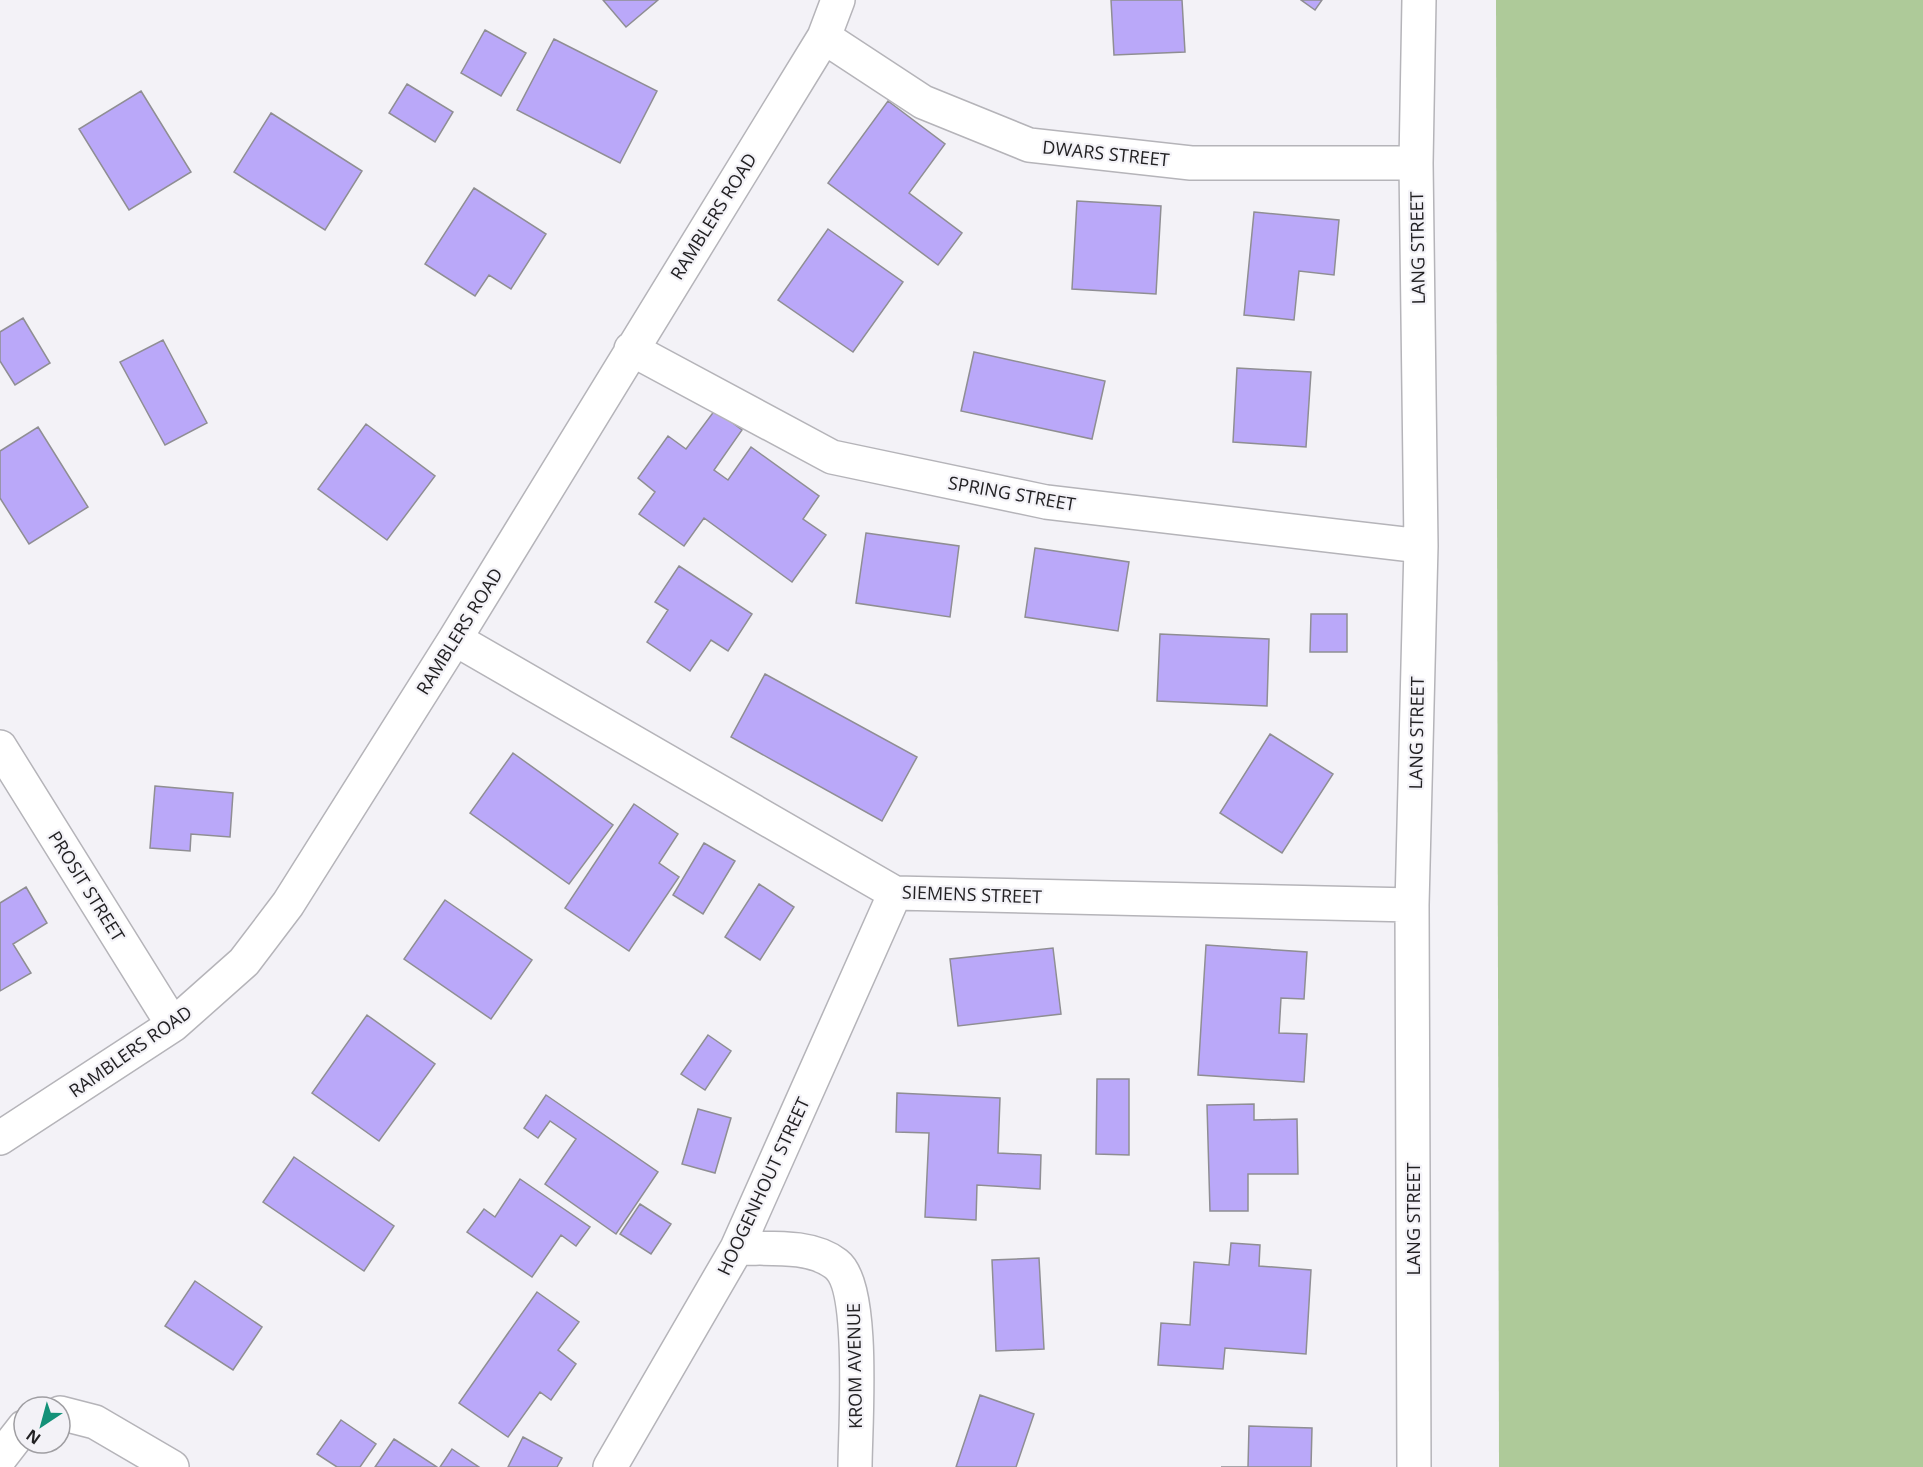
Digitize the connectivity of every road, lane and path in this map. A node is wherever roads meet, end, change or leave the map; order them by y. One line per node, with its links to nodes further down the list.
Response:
1 (838, 0): 3 (street, RAMBLERS ROAD)
2 (1419, 0): 4 (street, LANG STREET)
3 (824, 37): 4 (street, DWARS STREET); 5 (street, RAMBLERS ROAD)
4 (1416, 163): 6 (street, LANG STREET)
5 (631, 349): 6 (street, SPRING STREET); 7 (street, RAMBLERS ROAD)
6 (1421, 546): 10 (street, LANG STREET)
7 (454, 639): 9 (street, SIEMENS STREET); 11 (street, RAMBLERS ROAD)
8 (0, 747): 11 (street, PROSIT STREET)
9 (895, 893): 10 (street, SIEMENS STREET); 13 (street, HOOGENHOUT STREET)
10 (1412, 905): 20 (street, LANG STREET)
11 (173, 1025): 12 (street, RAMBLERS ROAD)
12 (0, 1138)
13 (737, 1248): 18 (street, HOOGENHOUT STREET); 19 (street, KROM AVENUE)
14 (72, 1416): 17 (street)
15 (12, 1442): 16 (street)
16 (0, 1458)
17 (172, 1467)
18 (609, 1467)
19 (855, 1467)
20 (1414, 1467)

